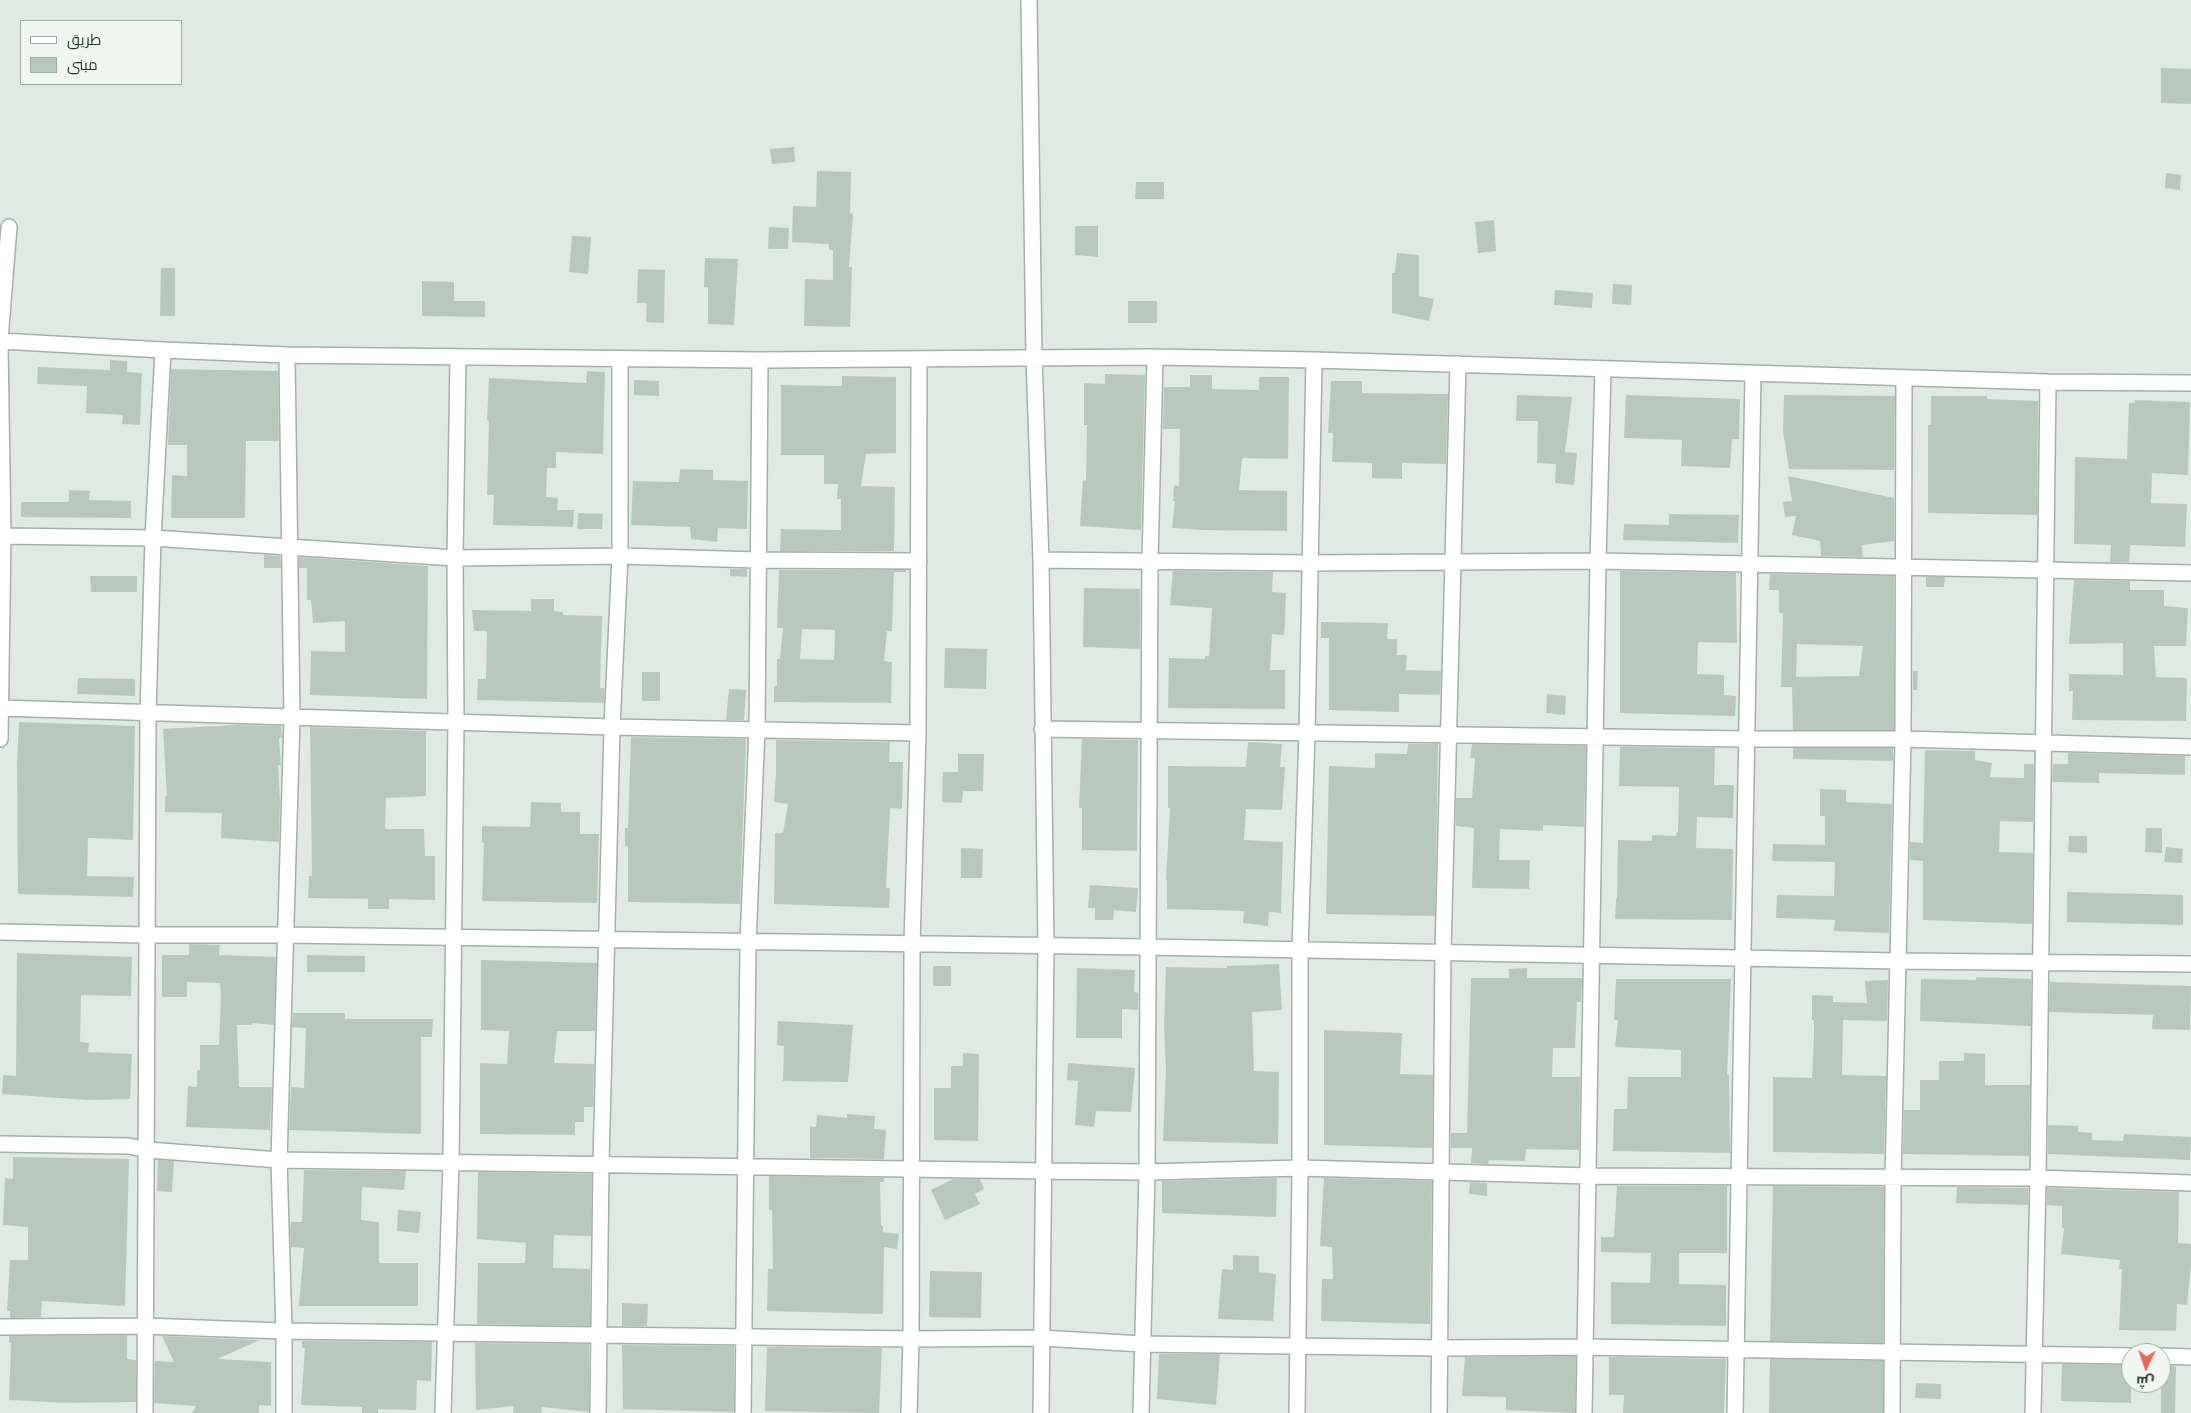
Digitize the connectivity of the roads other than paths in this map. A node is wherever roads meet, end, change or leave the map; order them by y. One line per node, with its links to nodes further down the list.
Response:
1 (1029, 0): 8 (street)
2 (9, 227): 3 (street)
3 (0, 341): 5 (street)
4 (0, 346): 20 (street)
5 (163, 350): 6 (street); 21 (street)
6 (287, 355): 7 (street); 22 (street)
7 (458, 357): 10 (street); 24 (street)
8 (1034, 357): 9 (street); 12 (street); 26 (street)
9 (1156, 357): 13 (street); 28 (street)
10 (620, 360): 11 (street); 23 (street)
11 (760, 360): 12 (street); 25 (street)
12 (918, 360): 27 (street)
13 (1314, 360): 14 (street); 31 (street)
14 (1458, 364): 15 (street); 29 (street)
15 (1603, 369): 16 (street); 30 (street)
16 (1753, 374): 17 (street); 32 (street)
17 (1904, 378): 18 (street); 33 (street)
18 (2048, 382): 19 (street); 34 (street)
19 (2191, 383)
20 (3, 536): 21 (street); 36 (street)
21 (153, 538): 22 (street); 37 (street)
22 (288, 547): 24 (street); 38 (street)
23 (620, 556): 24 (street); 25 (street); 40 (street)
24 (454, 558): 39 (street)
25 (757, 560): 27 (street); 42 (street)
26 (1041, 560): 28 (street); 41 (street)
27 (919, 561): 44 (street)
28 (1150, 561): 31 (street); 43 (street)
29 (1453, 561): 30 (street); 31 (street); 46 (street)
30 (1598, 562): 32 (street); 47 (street)
31 (1309, 563): 45 (street)
32 (1748, 566): 33 (street); 50 (street)
33 (1903, 568): 34 (street); 48 (street)
34 (2046, 570): 35 (street); 51 (street)
35 (2191, 573)
36 (1, 708): 37 (street); 49 (street)
37 (148, 713): 38 (street); 54 (street)
38 (292, 718): 39 (street); 55 (street)
39 (456, 722): 40 (street); 56 (street)
40 (612, 727): 42 (street); 57 (street)
41 (1042, 728): 43 (street); 60 (street)
42 (757, 729): 44 (street); 58 (street)
43 (1150, 731): 45 (street); 61 (street)
44 (918, 733): 59 (street)
45 (1307, 733): 46 (street); 62 (street)
46 (1447, 734): 47 (street); 63 (street)
47 (1595, 738): 50 (street); 64 (street)
48 (1903, 738): 50 (street); 51 (street); 66 (street)
49 (0, 739)
50 (1745, 739): 65 (street)
51 (2042, 742): 52 (street); 67 (street)
52 (2191, 747)
53 (0, 932): 54 (street)
54 (147, 935): 55 (street); 70 (street)
55 (285, 935): 56 (street); 71 (street)
56 (454, 937): 57 (street); 72 (street)
57 (607, 940): 58 (street); 73 (street)
58 (748, 942): 59 (street); 74 (street)
59 (912, 944): 60 (street); 76 (street)
60 (1046, 947): 61 (street); 77 (street)
61 (1147, 947): 62 (street); 78 (street)
62 (1300, 950): 63 (street); 75 (street)
63 (1443, 952): 64 (street); 79 (street)
64 (1591, 955): 65 (street); 80 (street)
65 (1743, 958): 66 (street); 81 (street)
66 (1899, 961): 67 (street); 83 (street)
67 (2041, 961): 68 (street); 82 (street)
68 (2191, 964)
69 (0, 1144): 70 (street)
70 (148, 1150): 71 (street); 85 (street)
71 (279, 1160): 72 (street); 87 (street)
72 (451, 1162): 73 (street); 88 (street)
73 (601, 1164): 74 (street); 89 (street)
74 (747, 1167): 76 (street); 90 (street)
75 (1300, 1168): 78 (street); 79 (street); 94 (street)
76 (912, 1170): 77 (street); 92 (street)
77 (1045, 1171): 78 (street); 91 (street)
78 (1147, 1172): 93 (street)
79 (1442, 1172): 80 (street); 96 (street)
80 (1588, 1176): 81 (street); 95 (street)
81 (1738, 1177): 83 (street); 97 (street)
82 (2038, 1178): 83 (street); 84 (street); 99 (street)
83 (1893, 1179): 98 (street)
84 (2191, 1182)
85 (144, 1326): 86 (street); 87 (street); 103 (street)
86 (0, 1327)
87 (284, 1331): 88 (street); 104 (street)
88 (445, 1333): 89 (street); 105 (street)
89 (599, 1335): 90 (street); 106 (street)
90 (744, 1336): 92 (street); 107 (street)
91 (1042, 1338): 92 (street); 93 (street); 109 (street)
92 (911, 1340): 108 (street)
93 (1142, 1344): 94 (street); 110 (street)
94 (1298, 1345): 96 (street); 111 (street)
95 (1585, 1347): 96 (street); 97 (street); 113 (street)
96 (1441, 1348): 112 (street)
97 (1737, 1350): 98 (street); 114 (street)
98 (1894, 1352): 99 (street); 115 (street)
99 (2034, 1354): 100 (street); 116 (street)
100 (2121, 1356)
101 (2171, 1356): 102 (street)
102 (2191, 1357)
103 (145, 1413)
104 (284, 1413)
105 (443, 1413)
106 (598, 1413)
107 (743, 1413)
108 (909, 1413)
109 (1041, 1413)
110 (1141, 1413)
111 (1296, 1413)
112 (1439, 1413)
113 (1584, 1413)
114 (1735, 1413)
115 (1892, 1413)
116 (2033, 1413)

